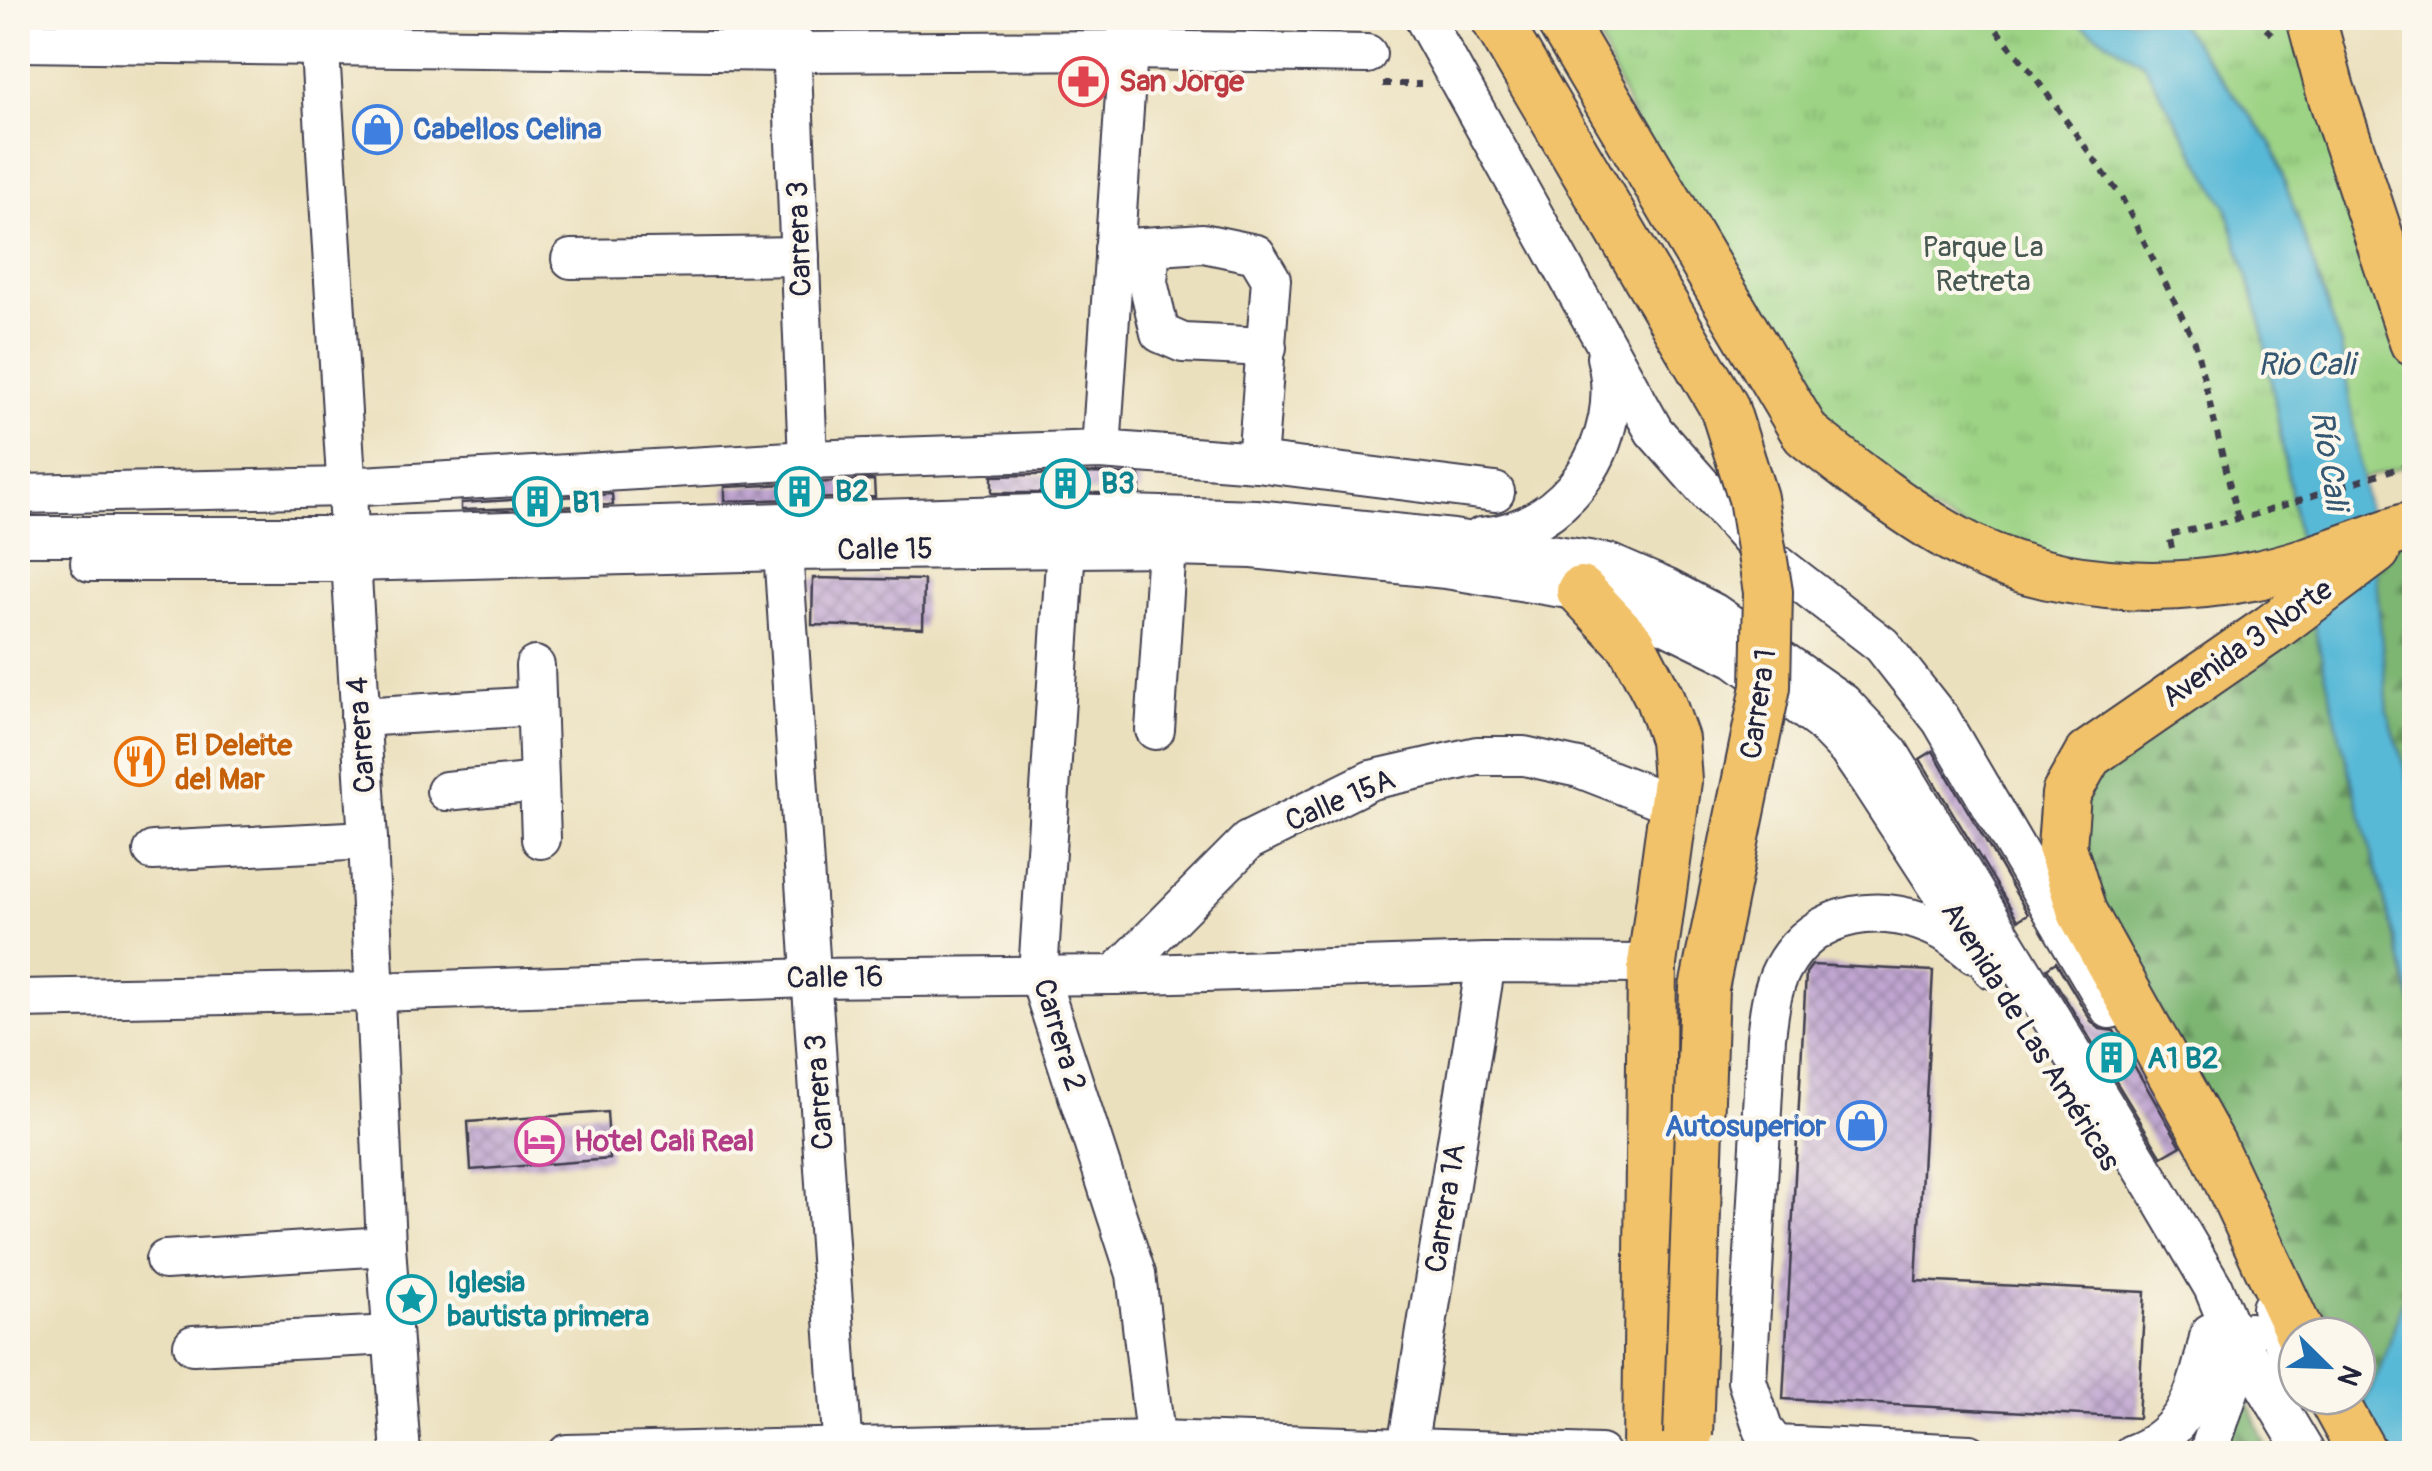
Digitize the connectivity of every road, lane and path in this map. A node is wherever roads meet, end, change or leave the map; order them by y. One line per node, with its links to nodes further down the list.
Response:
1 (1424, 18): 16 (street)
2 (1494, 18): 70 (main road, Carrera 1, bridge)
3 (1559, 18): 27 (main road)
4 (1987, 18): 26 (path)
5 (2311, 18): 17 (main road)
6 (319, 31): 8 (street); 9 (street); 23 (street, Carrera 4)
7 (1128, 34): 8 (street); 10 (street); 13 (street)
8 (791, 35): 14 (street, Carrera 3)
9 (18, 42)
10 (1366, 54)
11 (1414, 71): 12 (path)
12 (1430, 101)
13 (1132, 248): 18 (street); 18 (street); 19 (street)
14 (800, 256): 15 (street); 20 (street, Carrera 3)
15 (571, 259)
16 (1600, 334): 29 (street); 58 (street)
17 (2414, 342)
18 (1266, 348): 21 (street)
19 (1101, 450): 20 (street); 21 (street)
20 (808, 460): 23 (street)
21 (1257, 462): 24 (street)
22 (2414, 464): 26 (path)
23 (345, 486): 25 (street); 32 (street, Carrera 4)
24 (1495, 492)
25 (18, 494)
26 (2238, 519): 34 (path)
27 (2410, 525): 59 (main road, Avenida 3 Norte)
28 (18, 536): 32 (street)
29 (1454, 539): 32 (street); 62 (street)
30 (1066, 547): 31 (street, Calle 15); 33 (street, Calle 15); 51 (street, Carrera 2)
31 (1167, 547): 36 (street, Calle 15); 41 (street)
32 (349, 549): 33 (street, Calle 15); 35 (street, Calle 15); 40 (street, Carrera 4)
33 (783, 551): 53 (street, Carrera 3)
34 (2173, 551)
35 (18, 562)
36 (1581, 591): 37 (street, Calle 15); 44 (main road)
37 (1736, 658): 50 (street, Avenida de Las Américas)
38 (535, 666): 39 (street)
39 (536, 706): 40 (street); 42 (street)
40 (360, 717): 46 (street, Carrera 4)
41 (1155, 730)
42 (539, 782): 43 (street); 45 (street)
43 (446, 791)
44 (1674, 805): 49 (main road); 52 (street, Calle 15A)
45 (541, 839)
46 (368, 840): 47 (street); 54 (street, Carrera 4)
47 (153, 851)
48 (1486, 962): 49 (street, Calle 16); 52 (street, Calle 16); 73 (street, Carrera 1A)
49 (1652, 964): 70 (main road)
50 (1992, 968): 62 (street, Avenida de Las Américas); 72 (street)
51 (1038, 973): 52 (street, Calle 16); 53 (street, Calle 16); 69 (street, Carrera 2)
52 (1115, 975)
53 (812, 978): 54 (street, Calle 16); 71 (street, Carrera 3)
54 (376, 992): 55 (street, Calle 16); 56 (street, Carrera 4)
55 (18, 999)
56 (386, 1246): 57 (street); 60 (street, Carrera 4)
57 (166, 1260)
58 (2263, 1287): 62 (street); 63 (street)
59 (2292, 1316)
60 (392, 1335): 61 (street); 74 (street, Carrera 4)
61 (193, 1345)
62 (2228, 1347): 64 (street, Avenida de Las Américas); 78 (street); 79 (street); 80 (street)
63 (2277, 1367)
64 (2277, 1391)
65 (2281, 1416): 81 (street, Avenida de Las Américas)
66 (2290, 1416): 82 (street)
67 (2302, 1416): 83 (street)
68 (2342, 1416): 84 (main road)
69 (1156, 1447): 71 (street); 73 (street)
70 (1674, 1447)
71 (843, 1449): 75 (street)
72 (1770, 1449): 77 (street)
73 (1406, 1451): 76 (street)
74 (402, 1454)
75 (567, 1454)
76 (1600, 1454)
77 (1970, 1454)
78 (2132, 1454)
79 (2192, 1454)
80 (2208, 1454)
81 (2278, 1454)
82 (2306, 1454)
83 (2340, 1454)
84 (2363, 1454)

